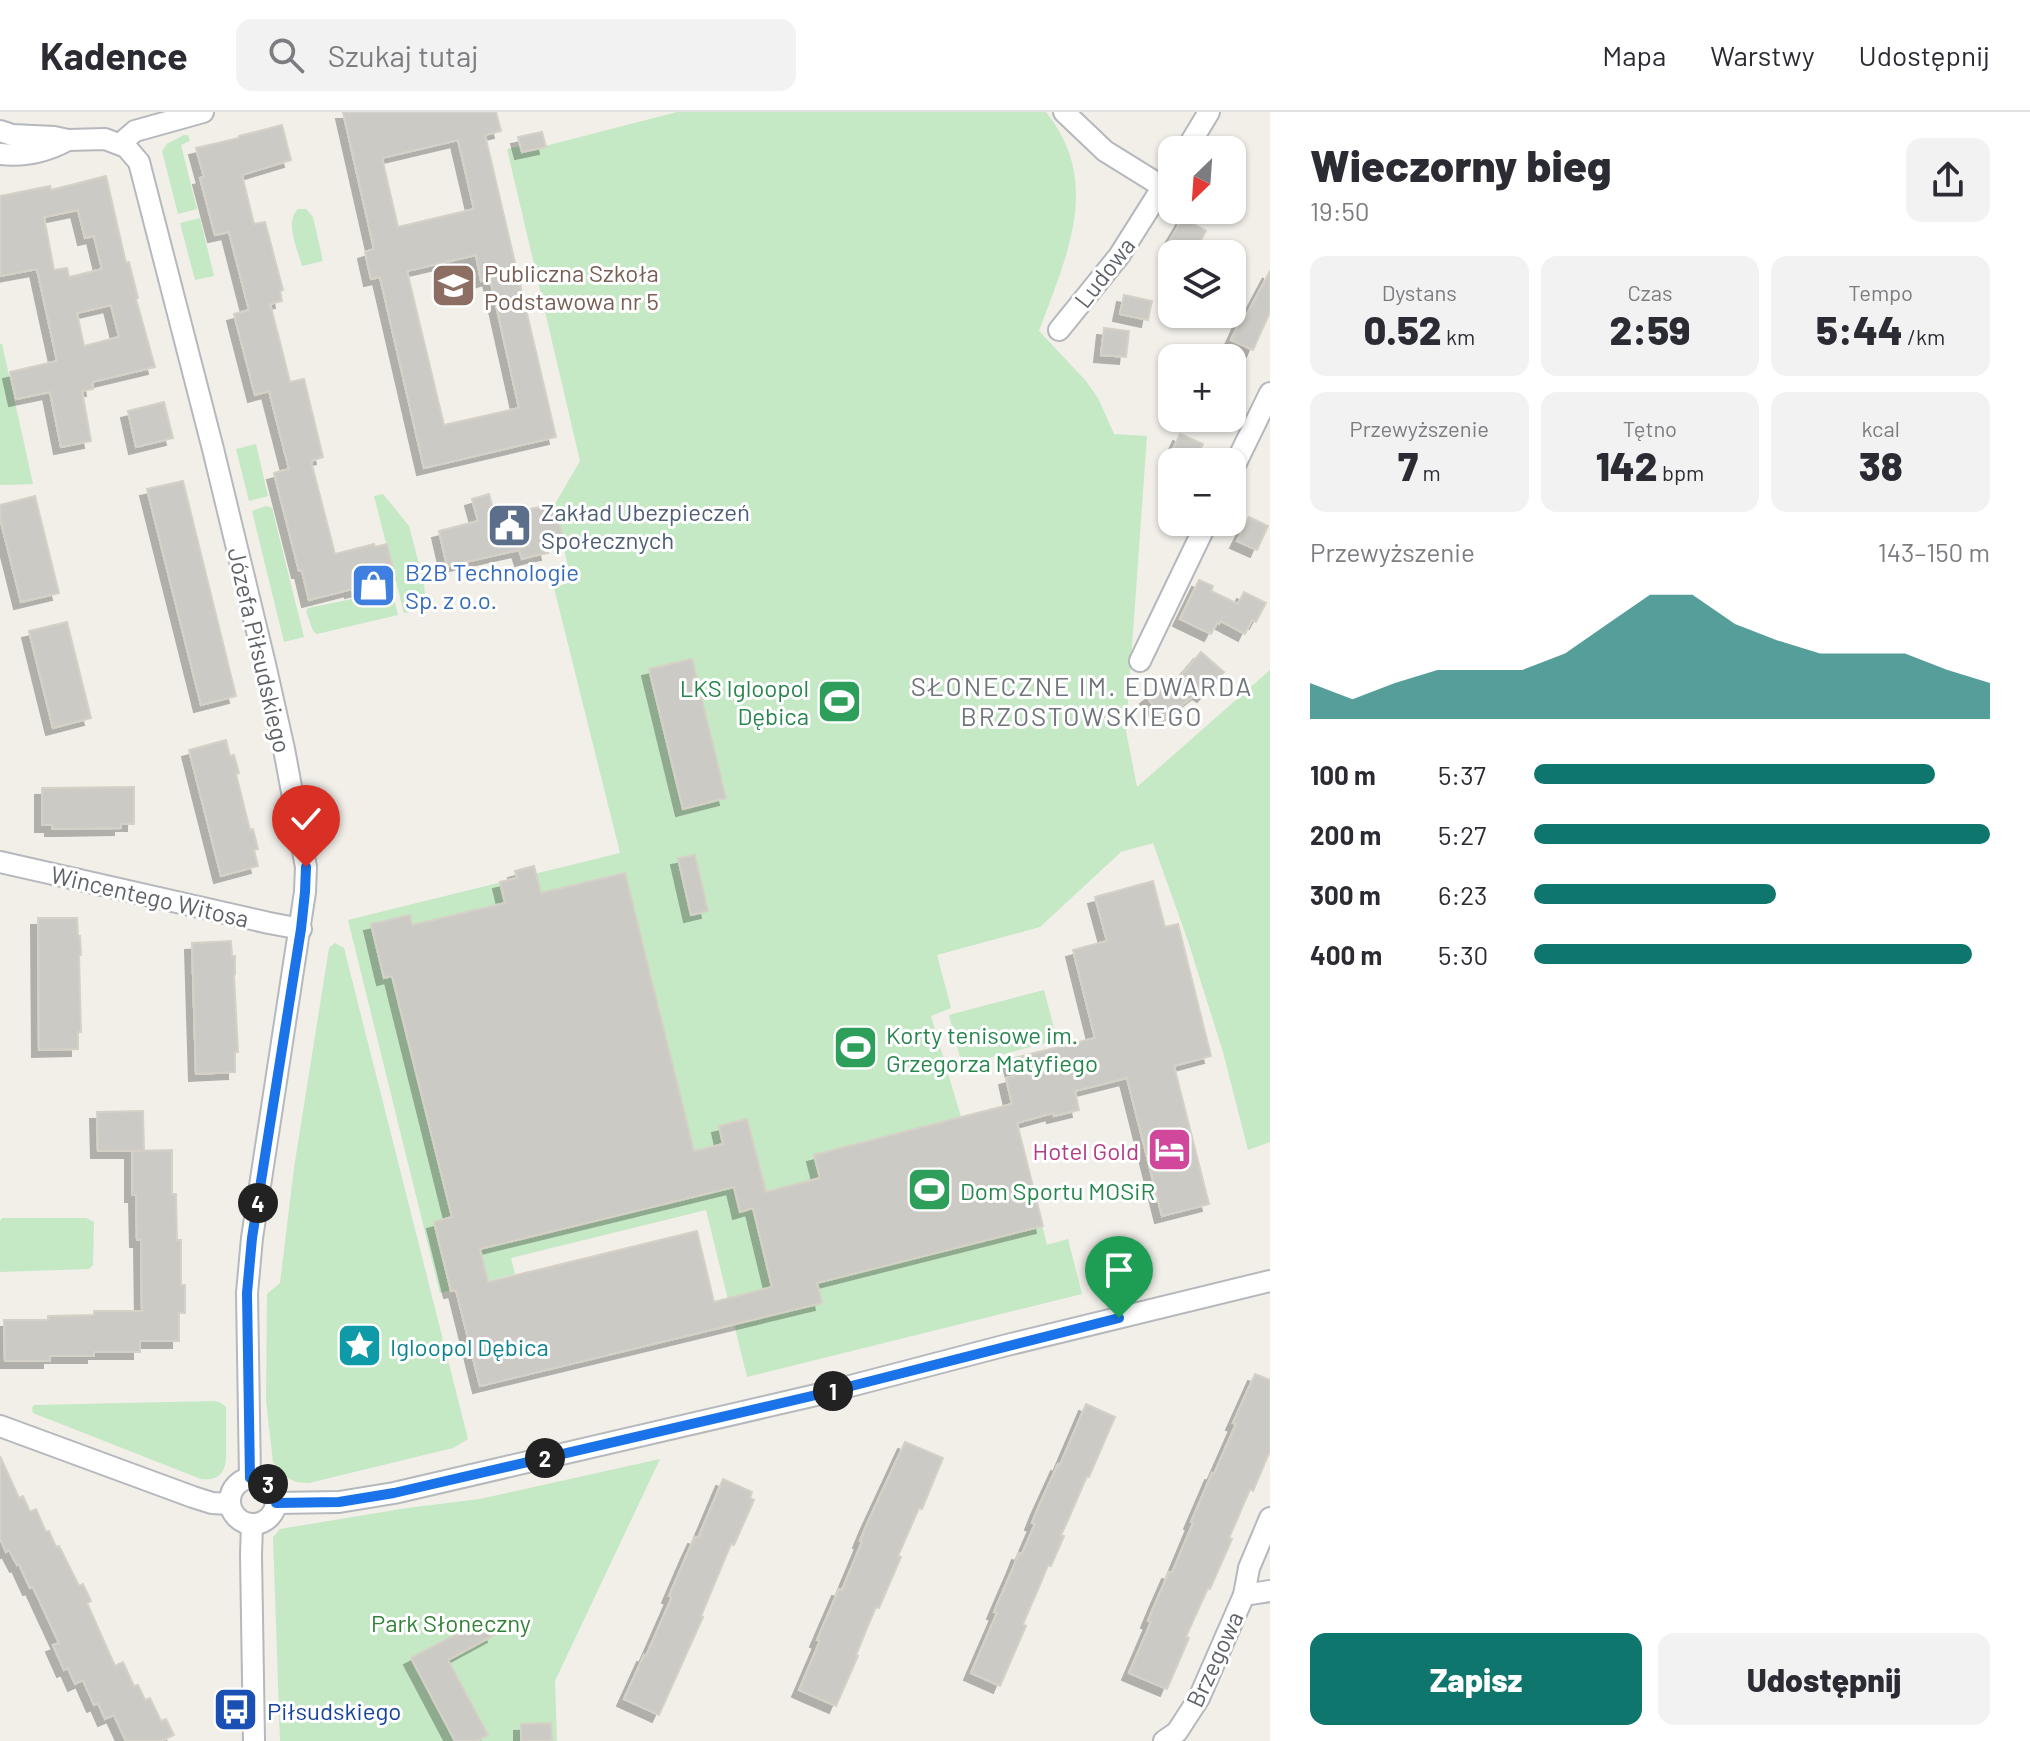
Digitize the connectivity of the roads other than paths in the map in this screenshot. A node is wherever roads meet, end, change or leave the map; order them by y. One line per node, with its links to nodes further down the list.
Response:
1 (203, 112): 6 (street)
2 (1064, 112): 9 (street)
3 (1209, 112): 5 (street)
4 (0, 131): 7 (street)
5 (1194, 136)
6 (128, 138): 7 (street); 17 (street, Józefa Piłsudskiego)
7 (68, 140): 8 (street)
8 (0, 154)
9 (1158, 176)
10 (1158, 194): 11 (street, Ludowa)
11 (1059, 330)
12 (1270, 393): 13 (street)
13 (1243, 448)
14 (1200, 536): 15 (street)
15 (1140, 661)
16 (0, 862): 17 (street, Wincentego Witosa)
17 (301, 929): 20 (street, Józefa Piłsudskiego)
18 (1270, 1281): 21 (street)
19 (0, 1426): 22 (street)
20 (250, 1478): 21 (street); 22 (street)
21 (276, 1503): 24 (street)
22 (230, 1504): 24 (street)
23 (1270, 1518): 26 (street)
24 (252, 1524): 27 (street)
25 (1270, 1591): 26 (street, Brzegowa)
26 (1244, 1595): 28 (street, Brzegowa)
27 (254, 1741)
28 (1164, 1741)

